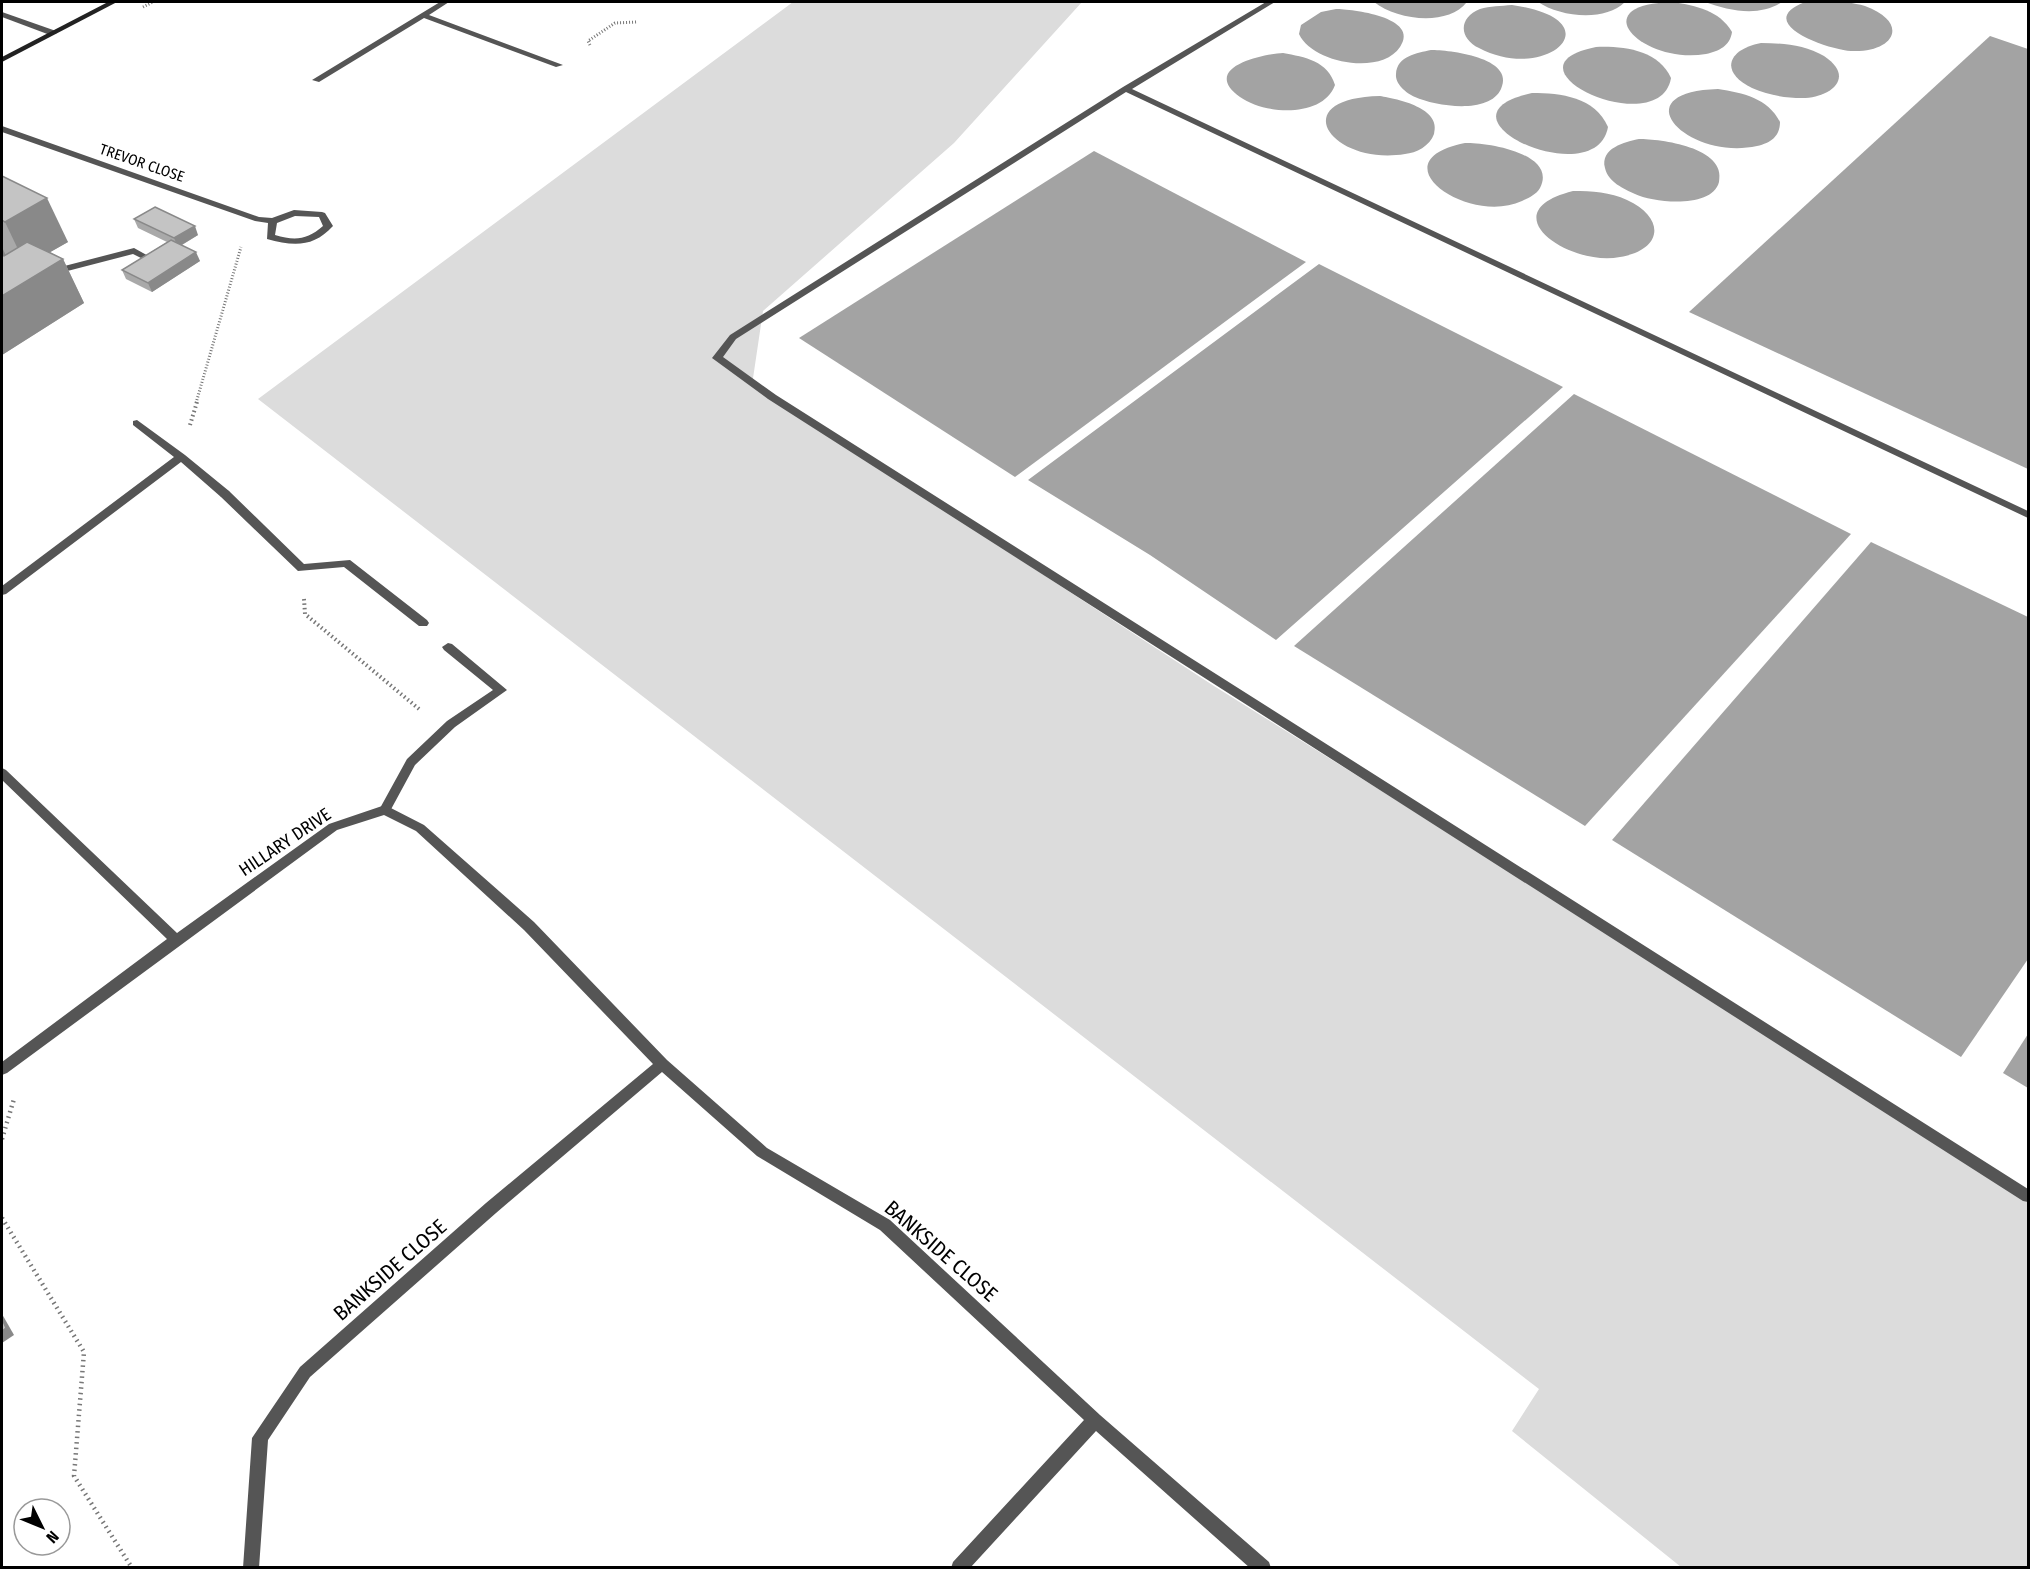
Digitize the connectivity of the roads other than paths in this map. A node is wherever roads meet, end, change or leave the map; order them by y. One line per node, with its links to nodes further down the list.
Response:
1 (113, 2): 6 (street)
2 (445, 2): 5 (street)
3 (1271, 2): 10 (street)
4 (2, 14): 6 (street)
5 (422, 15): 8 (street); 9 (street)
6 (53, 33): 7 (street)
7 (2, 60)
8 (559, 65)
9 (316, 80)
10 (1126, 89): 17 (street); 26 (street)
11 (2, 129): 12 (street, TREVOR CLOSE)
12 (273, 221): 12 (street, TREVOR CLOSE)
13 (147, 258): 14 (street)
14 (46, 274)
15 (137, 423): 16 (street)
16 (181, 457): 18 (street); 19 (street)
17 (2028, 514)
18 (2, 591)
19 (423, 623)
20 (448, 647): 22 (street)
21 (2, 773): 23 (street)
22 (385, 810): 23 (street, HILLARY DRIVE); 24 (street, BANKSIDE CLOSE)
23 (176, 940): 25 (street, HILLARY DRIVE)
24 (662, 1064): 27 (street, BANKSIDE CLOSE); 28 (street, BANKSIDE CLOSE)
25 (2, 1069)
26 (2028, 1196)
27 (1095, 1420): 29 (street); 30 (street, BANKSIDE CLOSE)
28 (251, 1568)
29 (958, 1568)
30 (1263, 1568)

